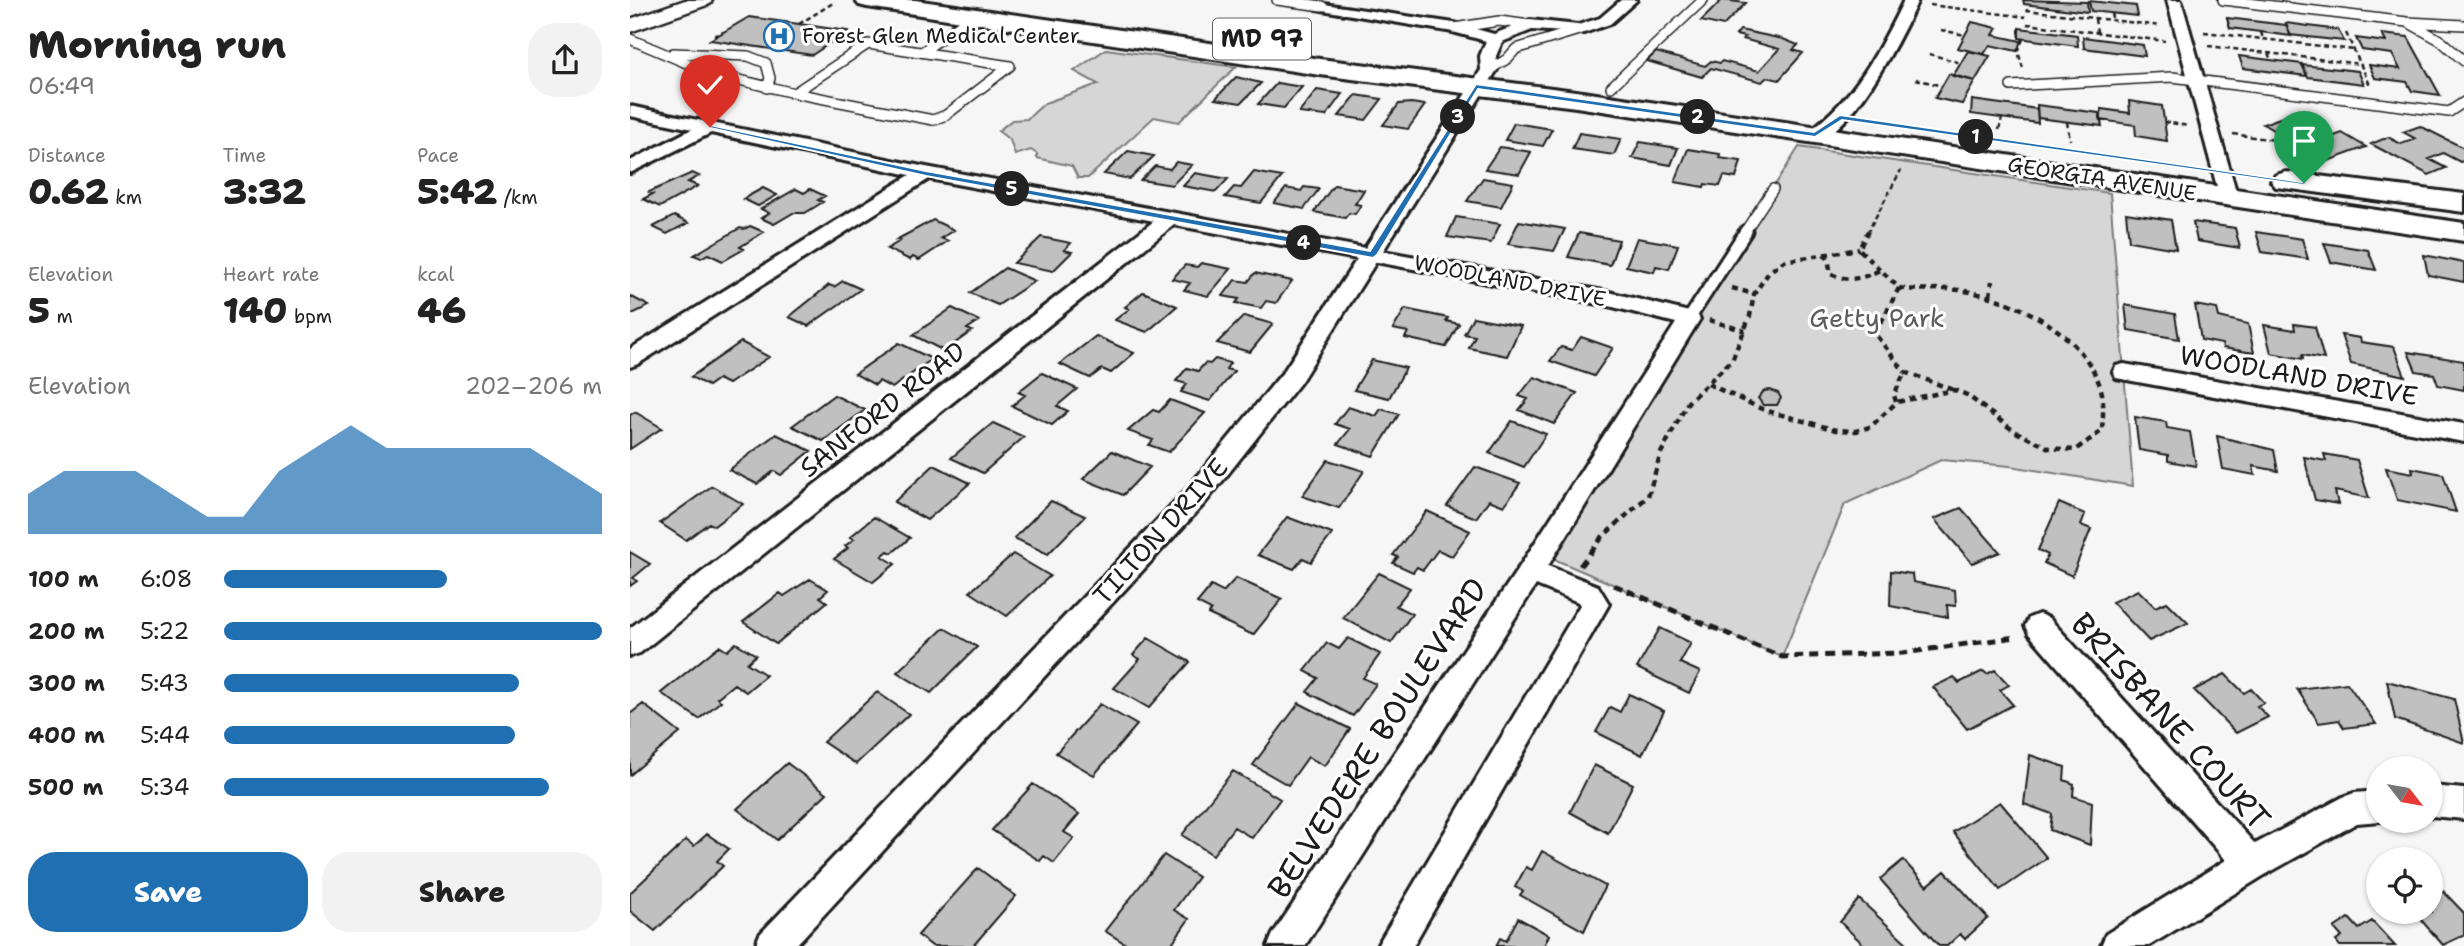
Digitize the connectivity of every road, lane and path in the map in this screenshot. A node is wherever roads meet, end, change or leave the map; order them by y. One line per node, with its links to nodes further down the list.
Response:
1 (673, 0): 23 (street)
2 (703, 0): 23 (street)
3 (867, 0): 13 (main road, GEORGIA AVENUE / MD 97)
4 (1277, 0): 11 (lane)
5 (1630, 0): 31 (street)
6 (1703, 0): 63 (lane)
7 (2175, 0): 38 (street)
8 (2223, 0): 21 (lane)
9 (1918, 2): 18 (path); 69 (street)
10 (834, 3): 24 (path)
11 (1324, 3): 29 (street)
12 (2026, 5): 15 (path)
13 (980, 8): 48 (lane); 58 (main road, GEORGIA AVENUE / MD 97)
14 (2058, 9): 17 (path)
15 (2026, 10): 17 (path); 18 (path)
16 (2111, 13): 20 (path)
17 (2058, 14): 19 (path)
18 (2026, 17): 22 (path)
19 (2095, 19): 20 (path); 34 (path)
20 (2113, 21): 38 (path)
21 (2407, 22): 27 (lane); 53 (lane)
22 (2027, 23): 28 (path); 30 (path)
23 (630, 24)
24 (799, 24)
25 (1531, 25): 29 (lane); 31 (street); 41 (street)
26 (2343, 25): 46 (path)
27 (2464, 25)
28 (2051, 27): 33 (path); 34 (path)
29 (1454, 28): 41 (street)
30 (2027, 29)
31 (1579, 30): 58 (lane)
32 (1941, 30): 37 (path)
33 (2050, 32)
34 (2097, 32): 36 (path)
35 (2261, 32): 43 (path)
36 (2111, 34): 38 (path); 44 (path)
37 (1965, 35)
38 (2185, 36): 43 (path); 49 (path); 60 (street)
39 (2317, 38): 45 (path)
40 (630, 39): 47 (lane)
41 (1495, 39): 58 (street)
42 (2023, 39): 57 (path)
43 (2263, 39): 45 (path)
44 (2110, 41)
45 (2321, 46): 46 (path)
46 (2354, 50): 55 (path)
47 (666, 52): 64 (lane); 64 (lane)
48 (922, 52): 66 (lane); 66 (lane)
49 (2268, 53): 51 (path); 52 (path)
50 (1929, 54): 54 (path)
51 (2271, 60)
52 (2327, 60): 55 (path); 56 (path)
53 (2464, 61)
54 (1961, 62)
55 (2360, 64): 65 (path)
56 (2330, 68)
57 (2024, 69)
58 (1483, 79): 63 (main road, GEORGIA AVENUE / MD 97); 75 (main road, GEORGIA AVENUE / MD 97); 90 (street, TILTON DRIVE)
59 (1916, 79): 61 (path)
60 (2197, 81): 62 (lane); 67 (lane); 74 (street)
61 (1942, 86)
62 (2011, 86)
63 (1611, 87): 69 (main road, GEORGIA AVENUE / MD 97)
64 (767, 88): 66 (lane)
65 (2370, 90)
66 (794, 93)
67 (2464, 102)
68 (630, 111): 72 (street, WOODLAND DRIVE)
69 (1840, 117): 75 (street); 83 (main road, GEORGIA AVENUE / MD 97)
70 (2002, 118): 73 (path)
71 (2067, 122): 77 (path)
72 (710, 127): 81 (street); 82 (street, WOODLAND DRIVE)
73 (1999, 130)
74 (2211, 131): 78 (path); 83 (street)
75 (1815, 135): 83 (main road, GEORGIA AVENUE / MD 97)
76 (2302, 139): 78 (path)
77 (2070, 140)
78 (2295, 143): 80 (path)
79 (1905, 162): 88 (path)
80 (2302, 163)
81 (630, 168)
82 (926, 173): 86 (street, WOODLAND DRIVE); 97 (street)
83 (2226, 185): 85 (main road, GEORGIA AVENUE / MD 97); 87 (main road, GEORGIA AVENUE / MD 97)
84 (1773, 190): 95 (lane)
85 (2464, 203)
86 (1169, 219): 90 (street, WOODLAND DRIVE); 108 (street, SANFORD ROAD)
87 (2464, 232)
88 (1858, 249): 89 (path); 91 (path)
89 (1824, 254): 91 (path); 96 (path)
90 (1373, 255): 95 (street, WOODLAND DRIVE); 113 (street, TILTON DRIVE)
91 (1880, 270): 93 (path)
92 (1992, 281): 94 (path)
93 (1899, 288): 94 (path); 98 (path)
94 (1990, 296): 101 (path)
95 (1697, 319): 96 (path); 104 (street, BELVEDERE BOULEVARD)
96 (1745, 331): 100 (path)
97 (630, 359)
98 (1905, 372): 101 (path); 102 (path)
99 (2124, 372): 103 (street, WOODLAND DRIVE)
100 (1708, 384): 102 (path); 105 (path)
101 (1954, 390): 102 (path)
102 (1896, 402)
103 (2464, 433)
104 (1531, 571): 114 (street, BELVEDERE BOULEVARD); 115 (street)
105 (1587, 574)
106 (1608, 583): 107 (path)
107 (2039, 626): 112 (street, BRISBANE COURT)
108 (630, 644)
109 (2443, 802): 110 (street)
110 (2464, 804)
111 (2366, 807): 112 (street)
112 (2251, 864): 116 (street)
113 (772, 946)
114 (1285, 946)
115 (1394, 946)
116 (2118, 946)

